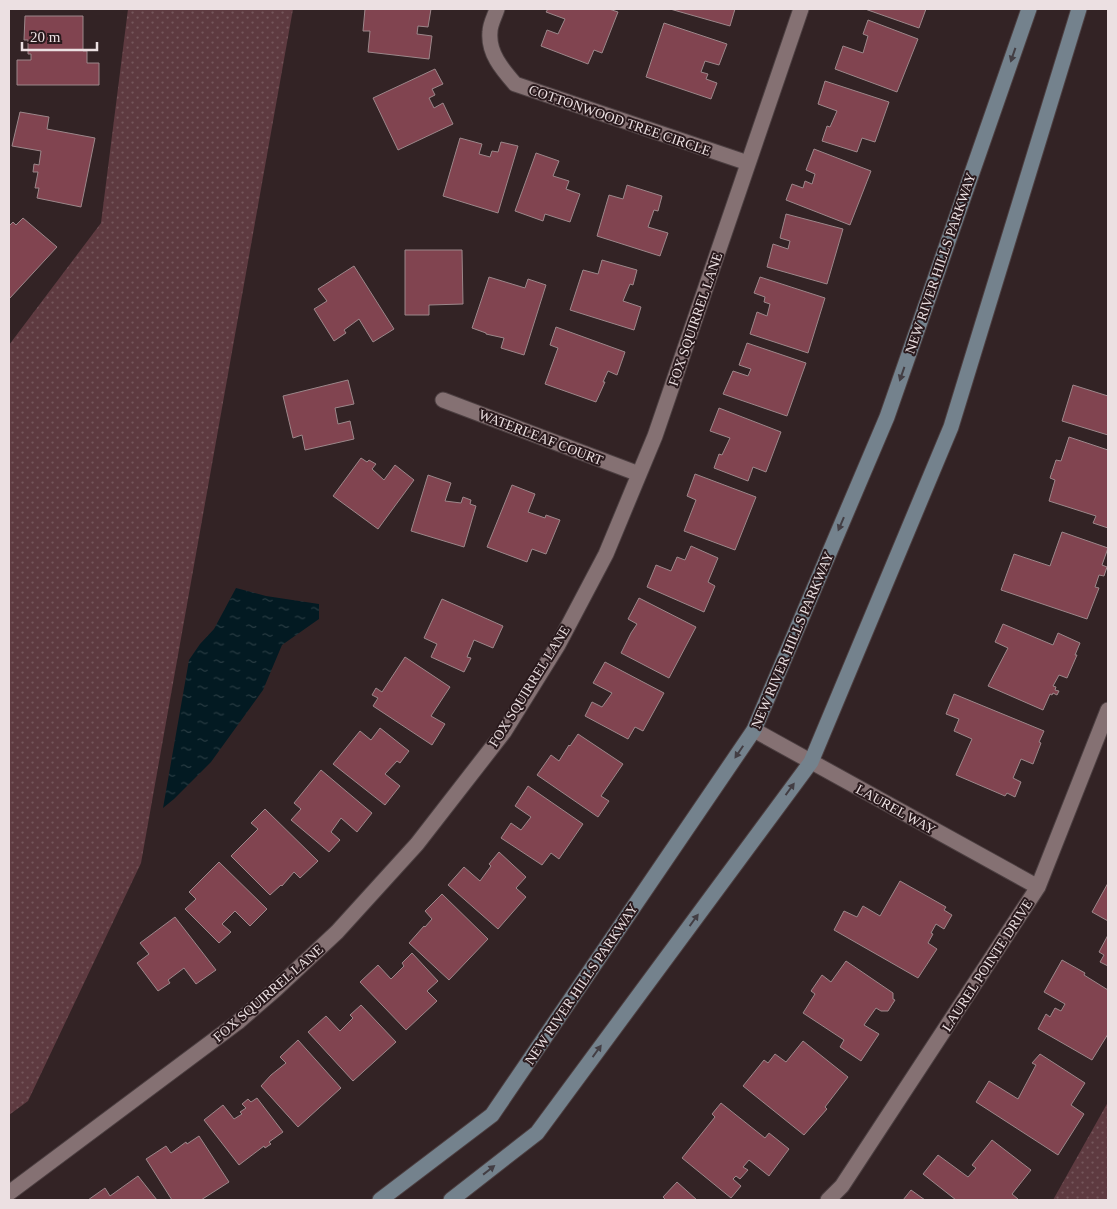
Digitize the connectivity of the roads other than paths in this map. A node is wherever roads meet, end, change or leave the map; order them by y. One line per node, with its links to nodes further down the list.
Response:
1 (497, 9): 5 (street, COTTONWOOD TREE CIRCLE)
2 (801, 9): 5 (street, FOX SQUIRREL LANE)
3 (1029, 9): 9 (street, NEW RIVER HILLS PARKWAY, one-way to 9)
4 (1079, 9): 10 (street)
5 (748, 163): 7 (street, FOX SQUIRREL LANE)
6 (443, 400): 7 (street, WATERLEAF COURT)
7 (639, 474): 12 (street, FOX SQUIRREL LANE)
8 (1108, 710): 11 (street, LAUREL POINTE DRIVE)
9 (754, 730): 10 (street, LAUREL WAY); 13 (street, NEW RIVER HILLS PARKWAY, one-way to 13)
10 (811, 762): 11 (street, LAUREL WAY); 14 (street, one-way to 10)
11 (1038, 887): 15 (street, LAUREL POINTE DRIVE)
12 (9, 1193)
13 (380, 1200)
14 (451, 1200)
15 (828, 1200)

